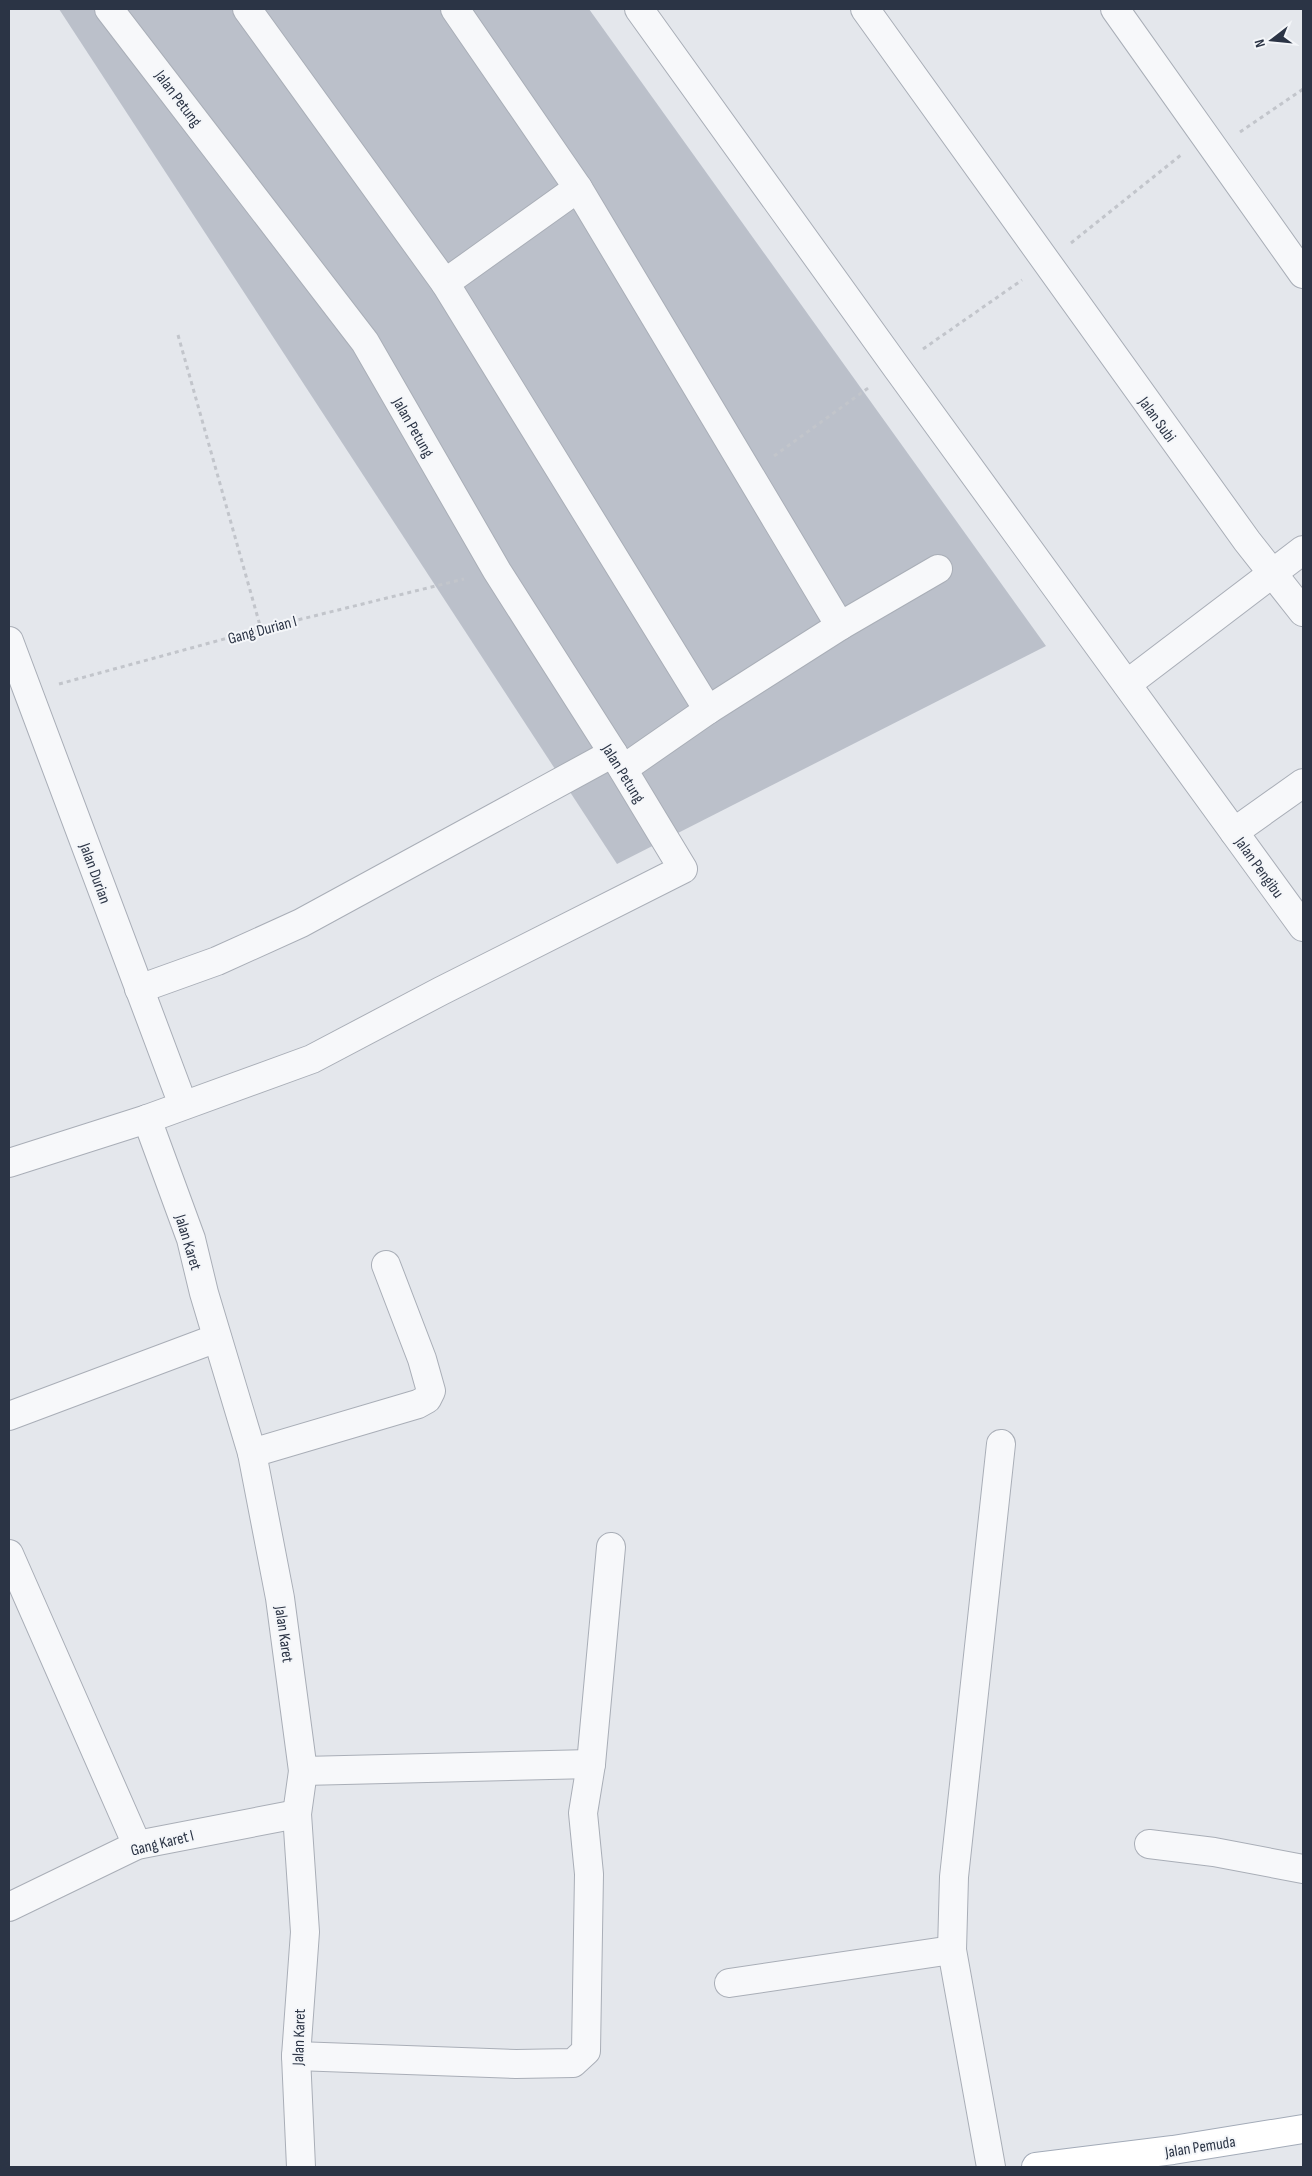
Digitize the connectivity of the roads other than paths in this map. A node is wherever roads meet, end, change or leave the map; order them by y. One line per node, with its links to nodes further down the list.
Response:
1 (109, 9): 18 (street, Jalan Petung)
2 (247, 9): 9 (street)
3 (455, 9): 7 (street)
4 (639, 9): 16 (street, Jalan Pengibu)
5 (865, 9): 12 (street, Jalan Subi)
6 (1115, 9): 8 (street)
7 (578, 188): 9 (street); 14 (street)
8 (1303, 274)
9 (444, 283): 17 (street)
10 (1303, 550): 12 (street)
11 (938, 569): 14 (street)
12 (1273, 573): 13 (street, Jalan Subi); 16 (street)
13 (1303, 612)
14 (840, 626): 17 (street)
15 (9, 641): 22 (street, Jalan Durian)
16 (1127, 684): 20 (street, Jalan Pengibu)
17 (708, 710): 18 (street)
18 (618, 761): 22 (street); 23 (street, Jalan Petung)
19 (1303, 783): 20 (street)
20 (1234, 832): 21 (street, Jalan Pengibu)
21 (1303, 927)
22 (139, 989): 23 (street, Jalan Durian)
23 (183, 1105): 24 (street)
24 (147, 1119): 25 (street); 27 (street, Jalan Karet)
25 (9, 1163)
26 (386, 1264): 30 (street)
27 (217, 1338): 28 (street); 30 (street, Jalan Karet)
28 (9, 1416)
29 (1001, 1444): 40 (street)
30 (252, 1453): 34 (street, Jalan Karet)
31 (611, 1547): 33 (street)
32 (9, 1554): 37 (street)
33 (591, 1764): 34 (street); 42 (street)
34 (303, 1771): 35 (street, Jalan Karet)
35 (297, 1814): 37 (street, Gang Karet I); 42 (street, Jalan Karet)
36 (1149, 1844): 38 (street)
37 (137, 1845): 39 (street, Gang Karet I)
38 (1303, 1870)
39 (9, 1907)
40 (952, 1950): 41 (street); 45 (street)
41 (729, 1983)
42 (296, 2056): 44 (street, Jalan Karet)
43 (1303, 2129): 46 (main road, Jalan Pemuda)
44 (301, 2167)
45 (991, 2167)
46 (1036, 2167)

